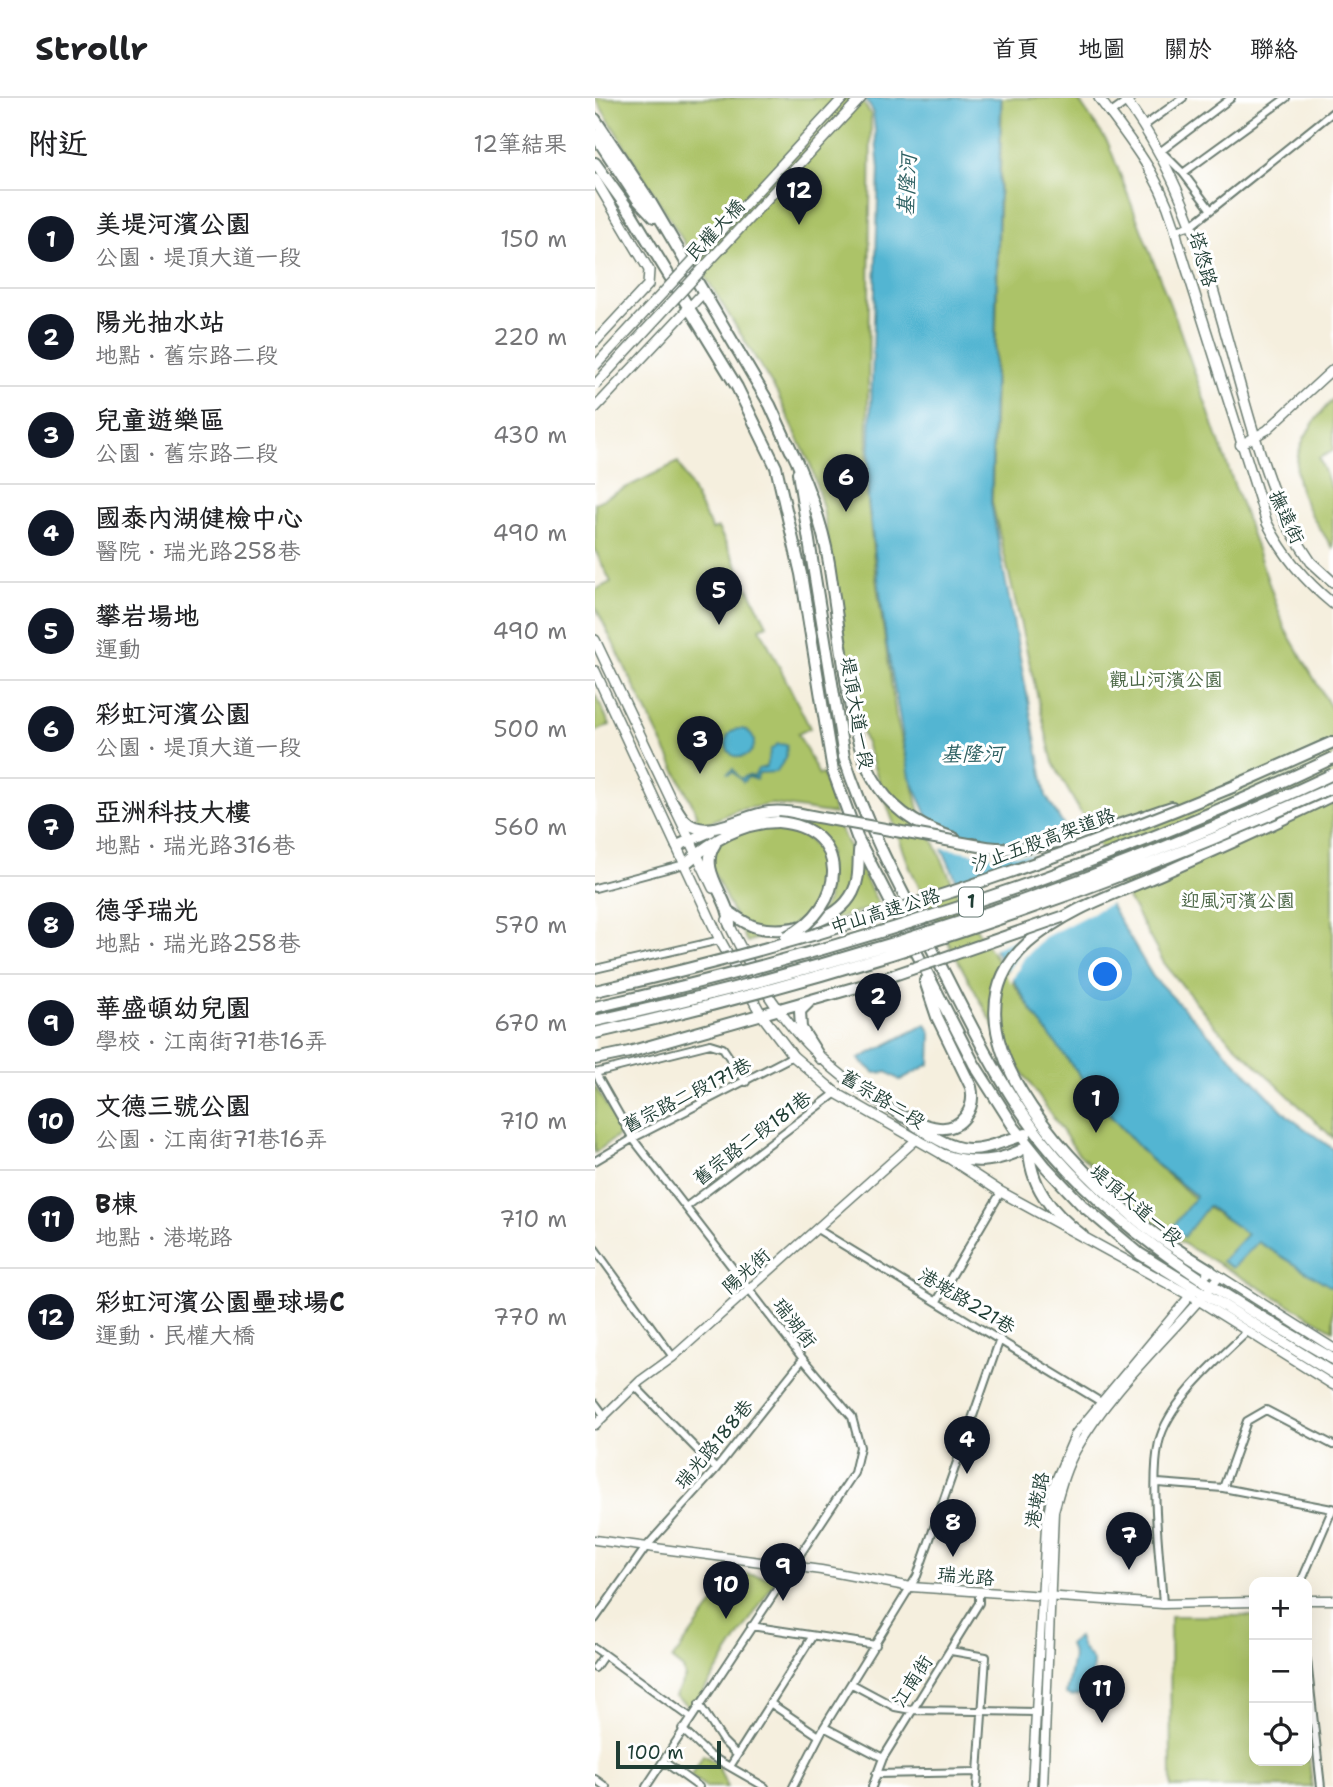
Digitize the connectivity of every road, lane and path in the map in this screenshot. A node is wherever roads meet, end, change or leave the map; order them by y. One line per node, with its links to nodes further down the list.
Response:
1 (843, 98): 29 (main road, 民權大橋, bridge)
2 (861, 98): 31 (main road, 民權大橋, bridge)
3 (1099, 98): 9 (main road, 塔悠路)
4 (1183, 98): 11 (street)
5 (1231, 98): 14 (street)
6 (1286, 98): 16 (street)
7 (1127, 99): 9 (street); 11 (main road, 塔悠路)
8 (1333, 111): 21 (street)
9 (1111, 113): 24 (main road, 塔悠路)
10 (595, 119): 25 (highway, 堤頂大道一段)
11 (1144, 126): 14 (main road, 塔悠路)
12 (595, 135): 18 (highway)
13 (595, 146): 18 (highway)
14 (1161, 151): 16 (street); 23 (main road, 塔悠路)
15 (595, 163): 22 (highway, 堤頂大道一段)
16 (1183, 173): 21 (street)
17 (595, 179): 20 (main road)
18 (623, 183): 22 (highway); 25 (highway)
19 (595, 187): 20 (street)
20 (611, 209): 28 (main road)
21 (1211, 210): 23 (street)
22 (631, 213): 27 (highway, 堤頂大道一段)
23 (1192, 225): 24 (street); 33 (main road, 塔悠路)
24 (1176, 230): 35 (main road, 塔悠路)
25 (668, 232): 26 (highway, 堤頂大道一段)
26 (703, 293): 27 (main road); 34 (highway, 堤頂大道一段)
27 (688, 308): 32 (main road); 51 (highway, 堤頂大道一段)
28 (595, 342)
29 (595, 366)
30 (1332, 370): 33 (street)
31 (595, 385)
32 (595, 408)
33 (1256, 436): 35 (street); 36 (main road, 撫遠街)
34 (788, 443): 53 (highway, bridge); 78 (highway, 堤頂大道一段)
35 (1240, 445): 37 (main road, 撫遠街)
36 (1333, 582)
37 (1333, 604)
38 (595, 640): 39 (main road, 舊宗路二段)
39 (606, 661): 40 (street); 47 (main road, 舊宗路二段)
40 (595, 669): 52 (main road, 舊宗路二段)
41 (1333, 742): 44 (highway, 汐止五股高架道路 / 1)
42 (1333, 758): 66 (highway, 中山高速公路 / 1, bridge)
43 (1333, 774): 69 (highway, 中山高速公路 / 1, bridge)
44 (1235, 786): 53 (highway, bridge); 62 (highway, 汐止五股高架道路 / 1, bridge)
45 (1333, 787): 70 (highway, 1, bridge)
46 (1333, 795): 58 (highway)
47 (673, 803): 48 (highway); 49 (main road, 舊宗路二段)
48 (726, 823): 49 (highway); 53 (highway, bridge)
49 (690, 840): 52 (highway); 54 (main road, 舊宗路二段)
50 (716, 841): 54 (highway); 57 (highway); 62 (highway, bridge)
51 (860, 844): 57 (highway); 61 (highway, 堤頂大道一段)
52 (677, 846): 55 (main road, 舊宗路二段)
53 (980, 846)
54 (697, 854): 55 (highway); 59 (main road, 舊宗路二段)
55 (685, 864): 56 (street); 60 (main road, 舊宗路二段)
56 (595, 888)
57 (727, 911): 59 (highway)
58 (1062, 917): 65 (highway, bridge); 90 (highway)
59 (730, 925): 67 (main road, 舊宗路二段)
60 (720, 940): 63 (street); 68 (main road, 舊宗路二段)
61 (911, 942): 77 (highway); 79 (highway, 堤頂大道一段)
62 (744, 954): 64 (highway, 汐止五股高架道路 / 1, bridge)
63 (595, 969)
64 (595, 991)
65 (818, 998): 67 (highway); 72 (highway)
66 (595, 1007)
67 (776, 1010): 68 (highway); 72 (main road, 舊宗路二段)
68 (761, 1014): 71 (main road, 舊宗路二段); 73 (highway)
69 (595, 1021)
70 (595, 1033)
71 (793, 1056): 75 (street, 舊宗路二段171巷); 76 (main road, 舊宗路二段)
72 (820, 1058): 77 (main road, 舊宗路二段)
73 (595, 1059)
74 (595, 1072): 75 (street); 80 (street, 瑞湖街)
75 (746, 1082): 80 (street, 舊宗路二段171巷)
76 (837, 1093): 81 (main road, 舊宗路二段); 86 (street, 舊宗路二段181巷)
77 (901, 1116): 79 (highway)
78 (1035, 1131): 79 (highway); 90 (highway, 堤頂大道一段)
79 (1021, 1136): 82 (highway, 堤頂大道一段)
80 (633, 1139): 84 (street, 舊宗路二段171巷); 86 (street, 瑞湖街)
81 (917, 1139): 83 (main road, 舊宗路二段); 87 (street, 陽光街)
82 (1029, 1146): 83 (highway); 88 (highway); 90 (highway, 堤頂大道一段)
83 (944, 1155): 85 (main road, 舊宗路二段)
84 (595, 1161)
85 (1001, 1192): 88 (main road, 舊宗路二段); 92 (street)
86 (686, 1207): 91 (street, 瑞湖街)
87 (817, 1229): 91 (street, 陽光街); 92 (street, 港墘路221巷)
88 (1082, 1235): 90 (main road, 舊宗路二段)
89 (595, 1249): 96 (street)
90 (1204, 1286): 93 (street); 95 (street); 98 (highway); 99 (highway); 102 (street, 港墘路); 117 (street, 港墘路)
91 (749, 1290): 96 (street, 陽光街); 97 (street, 瑞湖街)
92 (937, 1301): 94 (street, 港墘路221巷)
93 (1246, 1333): 100 (street); 108 (street)
94 (1000, 1339): 102 (street, 港墘路221巷); 115 (street)
95 (1333, 1348)
96 (673, 1357): 101 (street, 陽光街)
97 (803, 1359): 107 (street, 瑞光路188巷); 113 (street, 瑞湖街)
98 (1333, 1359)
99 (1333, 1373)
100 (1333, 1385)
101 (635, 1386): 104 (street, 陽光街); 107 (street)
102 (1101, 1402): 117 (street, 港墘路)
103 (595, 1403): 104 (street)
104 (604, 1415): 105 (street, 陽光街)
105 (595, 1425)
106 (1333, 1445): 109 (street)
107 (716, 1469): 112 (street, 瑞光路188巷)
108 (1157, 1483): 109 (street); 121 (street)
109 (1223, 1488): 110 (street)
110 (1333, 1509): 114 (street)
111 (595, 1540): 112 (street, 瑞光路)
112 (646, 1547): 113 (street, 瑞光路); 122 (street, 瑞光路188巷)
113 (791, 1567): 115 (street, 瑞光路); 123 (street, 瑞湖街)
114 (1303, 1577)
115 (911, 1587): 116 (street, 瑞光路); 125 (street)
116 (979, 1592): 117 (street, 瑞光路); 127 (street, 江南街)
117 (1048, 1599): 121 (street, 瑞光路); 136 (street, 港墘路); 156 (street, 港墘路)
118 (1312, 1600): 119 (street)
119 (1333, 1600)
120 (1249, 1602): 121 (street, 瑞光路)
121 (1163, 1604)
122 (595, 1619)
123 (751, 1626): 124 (street); 133 (street, 瑞湖街)
124 (812, 1637): 125 (street); 131 (street)
125 (876, 1645): 130 (street)
126 (595, 1648): 128 (street)
127 (951, 1651): 134 (street, 江南街); 135 (street)
128 (604, 1655): 129 (street); 137 (street)
129 (595, 1668)
130 (852, 1684): 134 (street); 138 (street)
131 (770, 1703): 140 (street); 141 (street)
132 (1312, 1703): 157 (street)
133 (699, 1704): 137 (street, 瑞湖街); 141 (street)
134 (911, 1710): 135 (street); 142 (street, 江南街)
135 (983, 1711): 136 (street); 145 (street)
136 (1035, 1712): 155 (street, 港墘路)
137 (690, 1717): 139 (street, 瑞湖街)
138 (824, 1727): 140 (street); 142 (street)
139 (682, 1729): 143 (street, 瑞湖街); 144 (street)
140 (819, 1735): 152 (street)
141 (737, 1755): 144 (street)
142 (883, 1758): 146 (street, 江南街)
143 (663, 1761): 149 (street, 瑞湖街); 150 (street)
144 (731, 1765): 151 (street)
145 (978, 1772): 146 (street); 154 (street)
146 (876, 1774): 153 (street, 江南街)
147 (595, 1779): 148 (street)
148 (605, 1787)
149 (646, 1787)
150 (699, 1787)
151 (765, 1787)
152 (793, 1787)
153 (871, 1787)
154 (977, 1787)
155 (1032, 1787)
156 (1042, 1787)
157 (1321, 1787)

